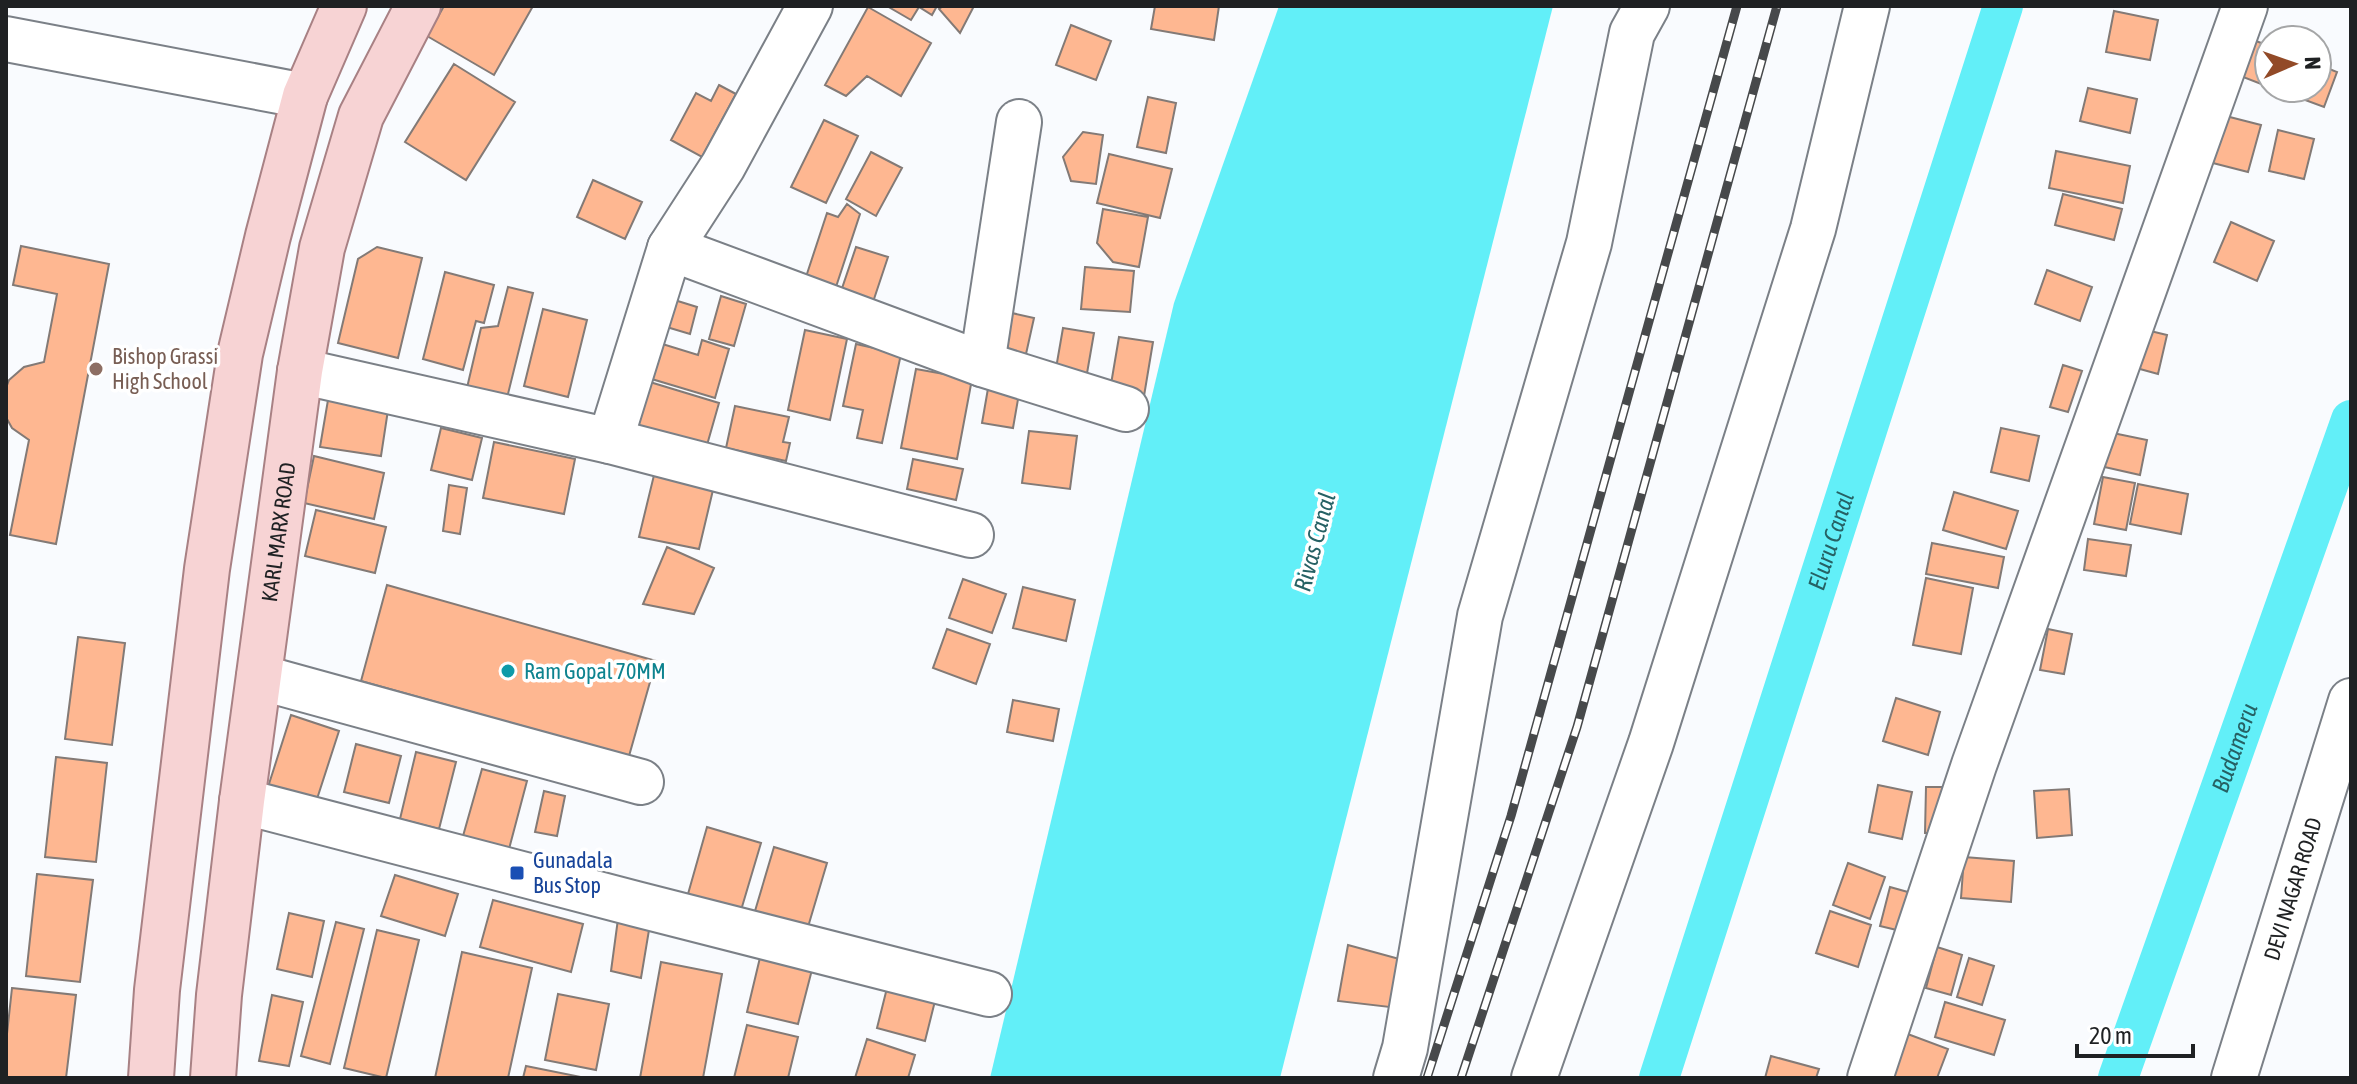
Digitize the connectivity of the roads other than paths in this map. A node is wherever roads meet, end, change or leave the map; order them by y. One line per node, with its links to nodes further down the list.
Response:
1 (344, 6): 8 (main road)
2 (418, 6): 12 (main road, KARL MARX ROAD)
3 (810, 6): 10 (street)
4 (1647, 6): 25 (street)
5 (1867, 6): 26 (street)
6 (2245, 6): 27 (street)
7 (6, 39): 8 (street)
8 (305, 96): 16 (main road)
9 (1019, 122): 11 (street)
10 (670, 248): 11 (street); 14 (street)
11 (982, 364): 13 (street)
12 (300, 371): 14 (street); 17 (main road, KARL MARX ROAD)
13 (1126, 409)
14 (610, 441): 15 (street)
15 (971, 535)
16 (207, 569): 17 (main road); 23 (main road)
17 (272, 576): 18 (main road, KARL MARX ROAD)
18 (259, 677): 20 (street); 21 (main road, KARL MARX ROAD)
19 (2351, 701): 28 (street, DEVI NAGAR ROAD)
20 (641, 782)
21 (242, 801): 22 (street); 24 (main road, KARL MARX ROAD)
22 (989, 994)
23 (151, 1078)
24 (213, 1078)
25 (1396, 1078)
26 (1534, 1078)
27 (1870, 1078)
28 (2234, 1078)

